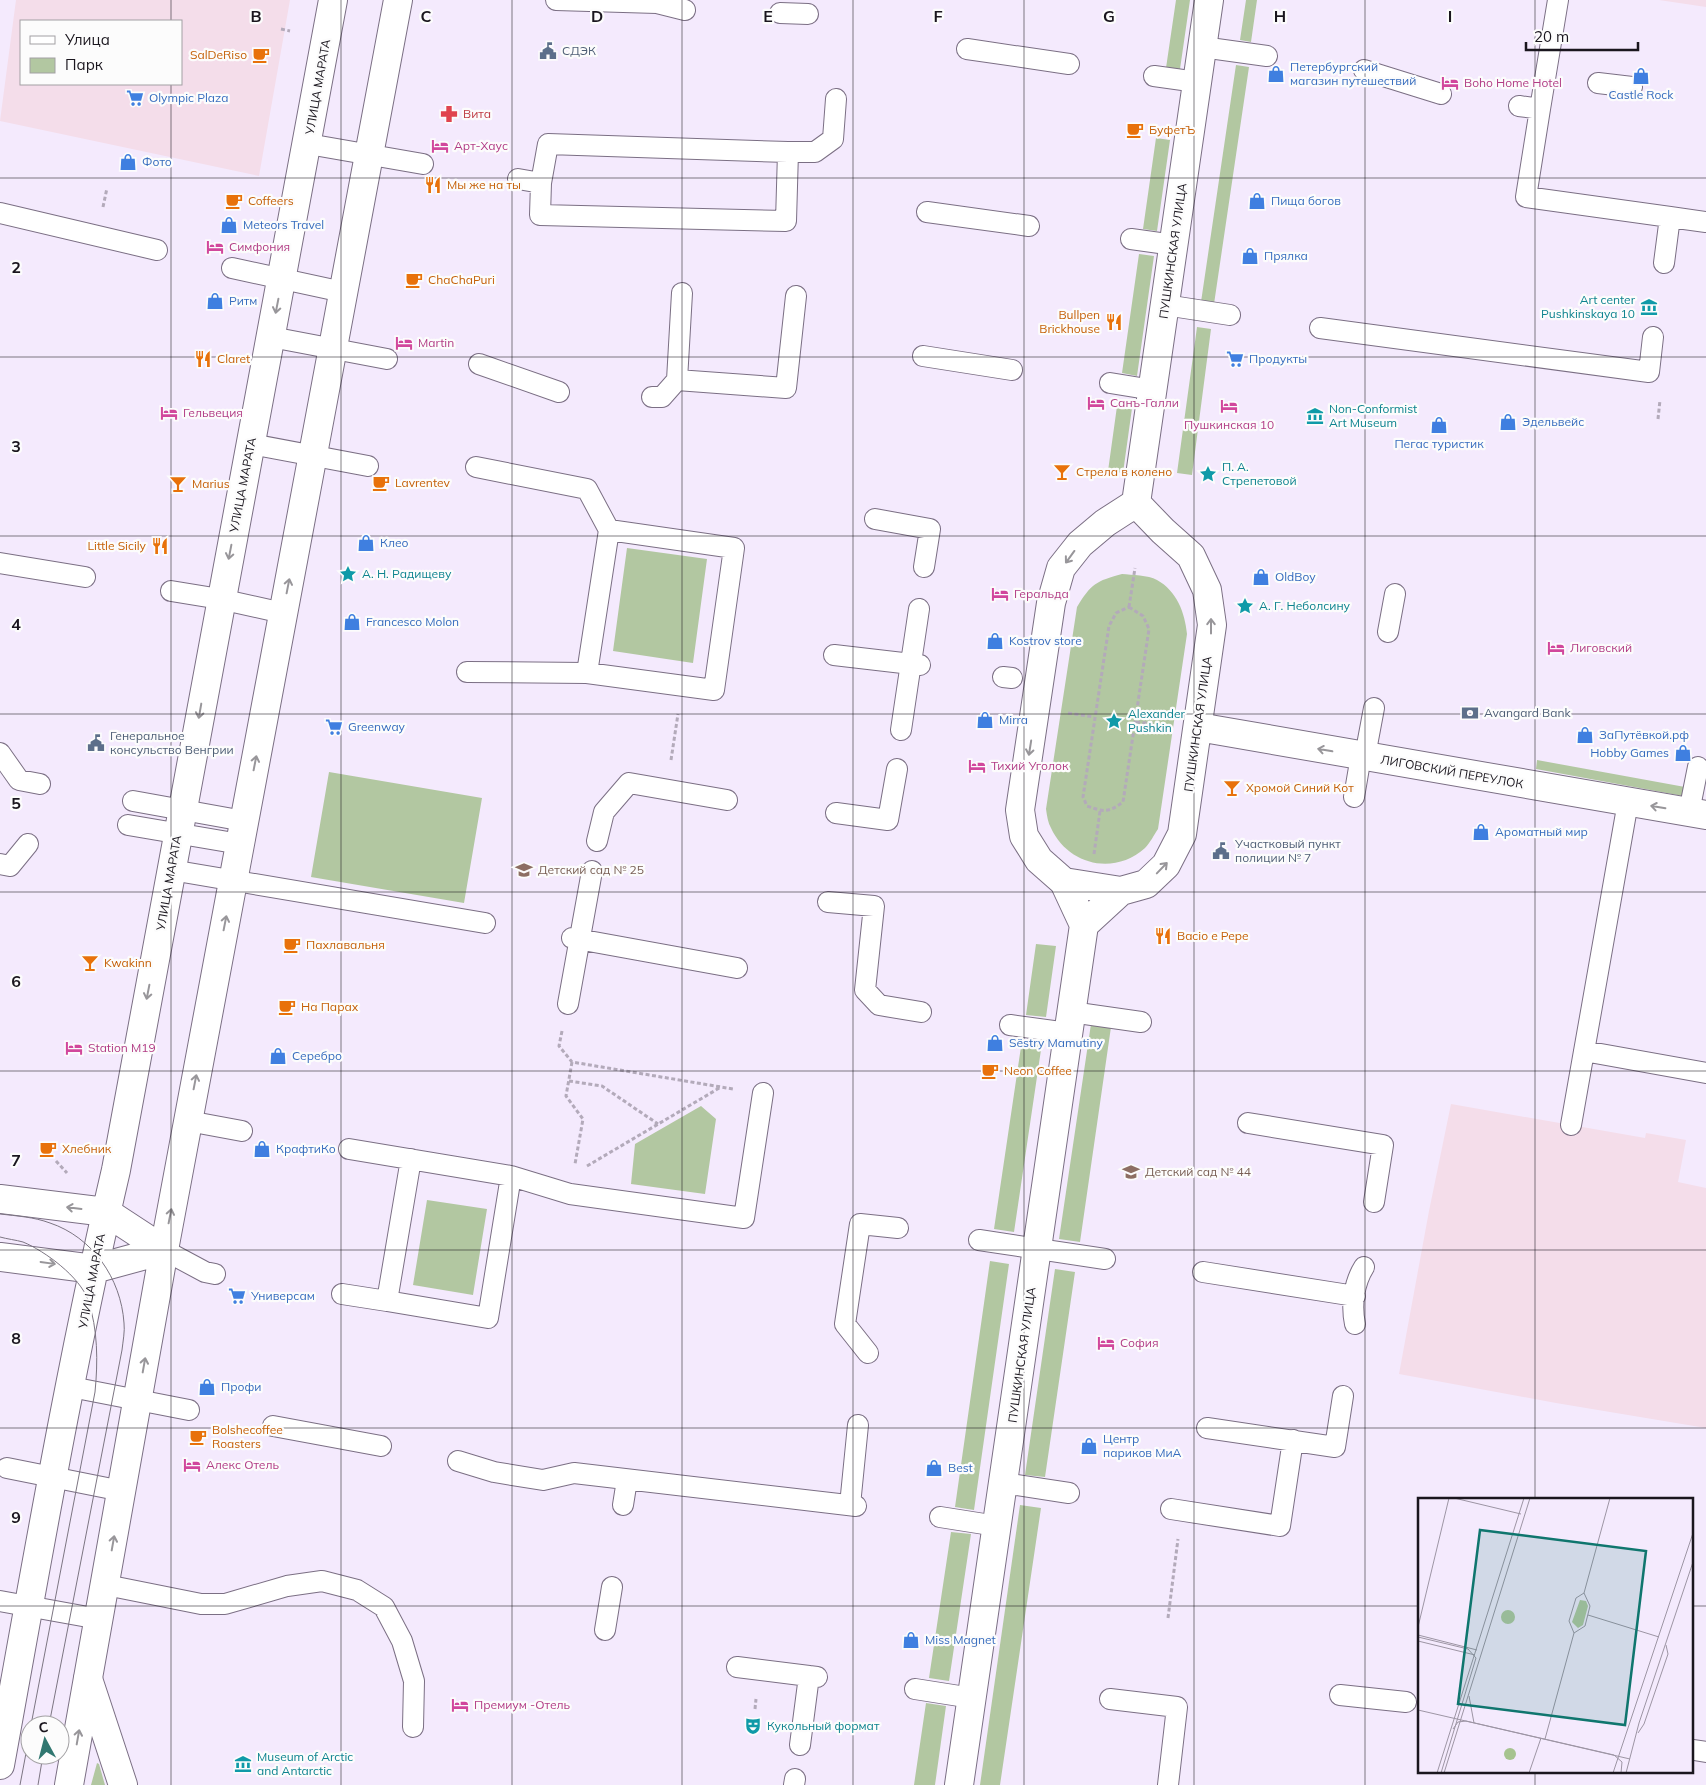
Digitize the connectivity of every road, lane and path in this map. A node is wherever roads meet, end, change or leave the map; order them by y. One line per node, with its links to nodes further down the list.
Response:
1 (333, 0): 24 (street, УЛИЦА МАРАТА)
2 (398, 0): 26 (street)
3 (556, 0): 6 (lane)
4 (1208, 0): 11 (street, ПУШКИНСКАЯ УЛИЦА)
5 (1558, 0): 23 (lane)
6 (685, 10)
7 (780, 13): 8 (lane)
8 (808, 14)
9 (282, 28): 10 (path)
10 (290, 31)
11 (1202, 47): 13 (lane); 17 (street, ПУШКИНСКАЯ УЛИЦА)
12 (967, 49): 14 (lane)
13 (1267, 56)
14 (1069, 64)
15 (1364, 70): 20 (lane)
16 (1154, 76): 17 (lane)
17 (1197, 82): 36 (street, ПУШКИНСКАЯ УЛИЦА)
18 (1598, 83): 19 (lane)
19 (1632, 87)
20 (1441, 94)
21 (836, 99): 25 (lane)
22 (1519, 106): 23 (lane)
23 (1540, 109): 32 (lane)
24 (308, 144): 26 (lane); 40 (street, УЛИЦА МАРАТА)
25 (788, 152): 29 (lane); 29 (lane)
26 (369, 154): 27 (lane); 41 (street)
27 (422, 164)
28 (518, 179): 29 (lane)
29 (542, 183)
30 (927, 212): 34 (lane)
31 (0, 213): 37 (lane)
32 (1670, 217): 33 (lane); 38 (lane)
33 (1706, 222)
34 (1029, 226)
35 (1131, 239): 36 (lane)
36 (1174, 245): 44 (street, ПУШКИНСКАЯ УЛИЦА)
37 (157, 250)
38 (1664, 263)
39 (232, 268): 40 (lane)
40 (282, 280): 41 (lane); 48 (street, УЛИЦА МАРАТА, one-way to 48)
41 (343, 292): 49 (street)
42 (682, 293): 54 (lane)
43 (796, 296): 54 (lane)
44 (1165, 305): 45 (lane); 56 (street, ПУШКИНСКАЯ УЛИЦА)
45 (1230, 315)
46 (1320, 328): 47 (lane)
47 (1653, 336)
48 (271, 337): 49 (lane); 59 (street, УЛИЦА МАРАТА)
49 (332, 348): 51 (lane); 60 (street)
50 (923, 356): 53 (lane)
51 (387, 359)
52 (479, 364): 57 (lane)
53 (1012, 370)
54 (677, 380): 58 (lane)
55 (1110, 383): 56 (lane)
56 (1153, 390): 63 (street, ПУШКИНСКАЯ УЛИЦА)
57 (559, 392)
58 (652, 397)
59 (251, 444): 60 (lane); 76 (street, УЛИЦА МАРАТА, one-way to 76)
60 (312, 455): 61 (lane); 79 (street, one-way to 60)
61 (368, 466)
62 (476, 467): 66 (lane)
63 (1136, 503): 65 (street); 67 (street, ПУШКИНСКАЯ УЛИЦА)
64 (875, 519): 69 (lane)
65 (1105, 523): 67 (street); 115 (street, one-way to 115)
66 (609, 530): 84 (lane); 85 (lane)
67 (1163, 531): 90 (street, ПУШКИНСКАЯ УЛИЦА, one-way to 67)
68 (0, 563): 73 (lane)
69 (924, 567)
70 (1128, 568): 71 (path)
71 (1135, 568): 72 (path); 77 (path)
72 (1143, 570)
73 (85, 577)
74 (171, 591): 76 (lane)
75 (1395, 594): 80 (lane)
76 (220, 599): 79 (lane); 105 (street, УЛИЦА МАРАТА, one-way to 105)
77 (1129, 607): 88 (path); 89 (path)
78 (919, 609): 82 (lane)
79 (283, 613): 107 (street, one-way to 79)
80 (1388, 632)
81 (834, 655): 82 (lane)
82 (916, 665): 91 (lane)
83 (467, 672): 84 (lane)
84 (587, 673): 85 (lane)
85 (682, 686): 97 (path)
86 (1374, 708): 93 (lane)
87 (1062, 712): 88 (path)
88 (1094, 717): 102 (path)
89 (1136, 722): 90 (path); 102 (path)
90 (1186, 726): 93 (street, ЛИГОВСКИЙ ПЕРЕУЛОК, one-way to 90); 116 (street, ПУШКИНСКАЯ УЛИЦА, one-way to 90)
91 (901, 730)
92 (0, 753): 96 (lane)
93 (1363, 756): 98 (lane); 101 (street, ЛИГОВСКИЙ ПЕРЕУЛОК)
94 (1698, 767): 104 (lane)
95 (897, 769): 103 (lane)
96 (40, 784)
97 (667, 790): 99 (lane); 108 (lane)
98 (1354, 797)
99 (727, 800)
100 (133, 801): 105 (lane)
101 (1628, 802): 104 (street, ЛИГОВСКИЙ ПЕРЕУЛОК, one-way to 101); 128 (lane)
102 (1100, 810): 110 (path)
103 (836, 813)
104 (1698, 814)
105 (180, 821): 106 (lane); 107 (lane); 112 (street, УЛИЦА МАРАТА)
106 (128, 825)
107 (242, 833): 114 (street)
108 (597, 841)
109 (28, 844): 111 (lane)
110 (1094, 855)
111 (0, 864)
112 (171, 870): 114 (lane); 146 (street, УЛИЦА МАРАТА, one-way to 146)
113 (592, 871): 120 (lane)
114 (233, 882): 118 (lane); 134 (street, one-way to 114)
115 (1064, 882): 116 (street); 119 (street)
116 (1121, 891): 119 (street, ПУШКИНСКАЯ УЛИЦА)
117 (828, 902): 123 (lane)
118 (484, 923)
119 (1084, 925): 124 (street, ПУШКИНСКАЯ УЛИЦА)
120 (576, 939): 121 (lane); 122 (lane)
121 (737, 968)
122 (568, 1004)
123 (921, 1012)
124 (1070, 1022): 125 (lane); 126 (lane); 149 (street, ПУШКИНСКАЯ УЛИЦА)
125 (1140, 1022)
126 (1010, 1025)
127 (562, 1030): 129 (path)
128 (1584, 1051): 130 (lane); 137 (lane)
129 (572, 1062): 131 (path); 132 (path)
130 (1706, 1073)
131 (569, 1081): 136 (path); 141 (path)
132 (721, 1087): 133 (path); 136 (path)
133 (763, 1094): 143 (lane)
134 (188, 1121): 138 (lane); 150 (street, one-way to 134)
135 (1248, 1123): 145 (lane)
136 (658, 1124): 141 (path)
137 (1570, 1125)
138 (242, 1131)
139 (349, 1149): 140 (lane)
140 (411, 1159): 142 (lane); 159 (lane)
141 (574, 1174): 143 (path)
142 (511, 1176): 143 (lane); 159 (lane)
143 (570, 1194)
144 (0, 1199): 146 (street, one-way to 144)
145 (1374, 1202)
146 (106, 1212): 150 (street); 154 (street, УЛИЦА МАРАТА)
147 (898, 1228): 161 (lane)
148 (979, 1240): 149 (lane)
149 (1037, 1249): 152 (lane); 175 (street, ПУШКИНСКАЯ УЛИЦА)
150 (164, 1250): 154 (street); 156 (lane); 164 (street, one-way to 150)
151 (0, 1257): 154 (street, one-way to 154)
152 (1105, 1259)
153 (1364, 1267): 158 (lane)
154 (94, 1269): 162 (street, УЛИЦА МАРАТА)
155 (1203, 1272): 158 (lane)
156 (215, 1274)
157 (342, 1294): 159 (lane)
158 (1355, 1296): 160 (lane)
159 (387, 1301)
160 (1355, 1324)
161 (868, 1353)
162 (71, 1387): 164 (lane); 173 (street, УЛИЦА МАРАТА)
163 (1344, 1396): 169 (lane)
164 (138, 1401): 165 (lane); 176 (street)
165 (189, 1410)
166 (273, 1426): 170 (lane)
167 (858, 1426): 174 (lane)
168 (1207, 1428): 169 (lane)
169 (1293, 1440): 179 (lane)
170 (381, 1446)
171 (458, 1461): 174 (lane)
172 (6, 1468): 173 (lane)
173 (53, 1477): 176 (lane); 185 (street, УЛИЦА МАРАТА)
174 (627, 1480): 178 (lane)
175 (1003, 1483): 177 (lane); 181 (street, ПУШКИНСКАЯ УЛИЦА)
176 (122, 1491): 182 (street, one-way to 176)
177 (1069, 1493)
178 (623, 1505)
179 (1176, 1510): 186 (path)
180 (940, 1517): 181 (lane)
181 (997, 1526): 193 (street, ПУШКИНСКАЯ УЛИЦА)
182 (106, 1585): 187 (street); 196 (lane)
183 (612, 1587): 188 (lane)
184 (0, 1601): 185 (lane)
185 (29, 1606): 187 (lane); 198 (street, УЛИЦА МАРАТА)
186 (1168, 1618)
187 (99, 1619): 190 (street)
188 (606, 1630)
189 (737, 1667): 197 (lane)
190 (88, 1679): 199 (street, one-way to 190); 200 (street)
191 (915, 1689): 193 (lane)
192 (1340, 1695): 195 (lane)
193 (972, 1698): 201 (street, ПУШКИНСКАЯ УЛИЦА)
194 (1110, 1698): 202 (lane)
195 (1406, 1702)
196 (413, 1727)
197 (800, 1745)
198 (0, 1765)
199 (69, 1785)
200 (123, 1785)
201 (959, 1785)
202 (1168, 1785)

